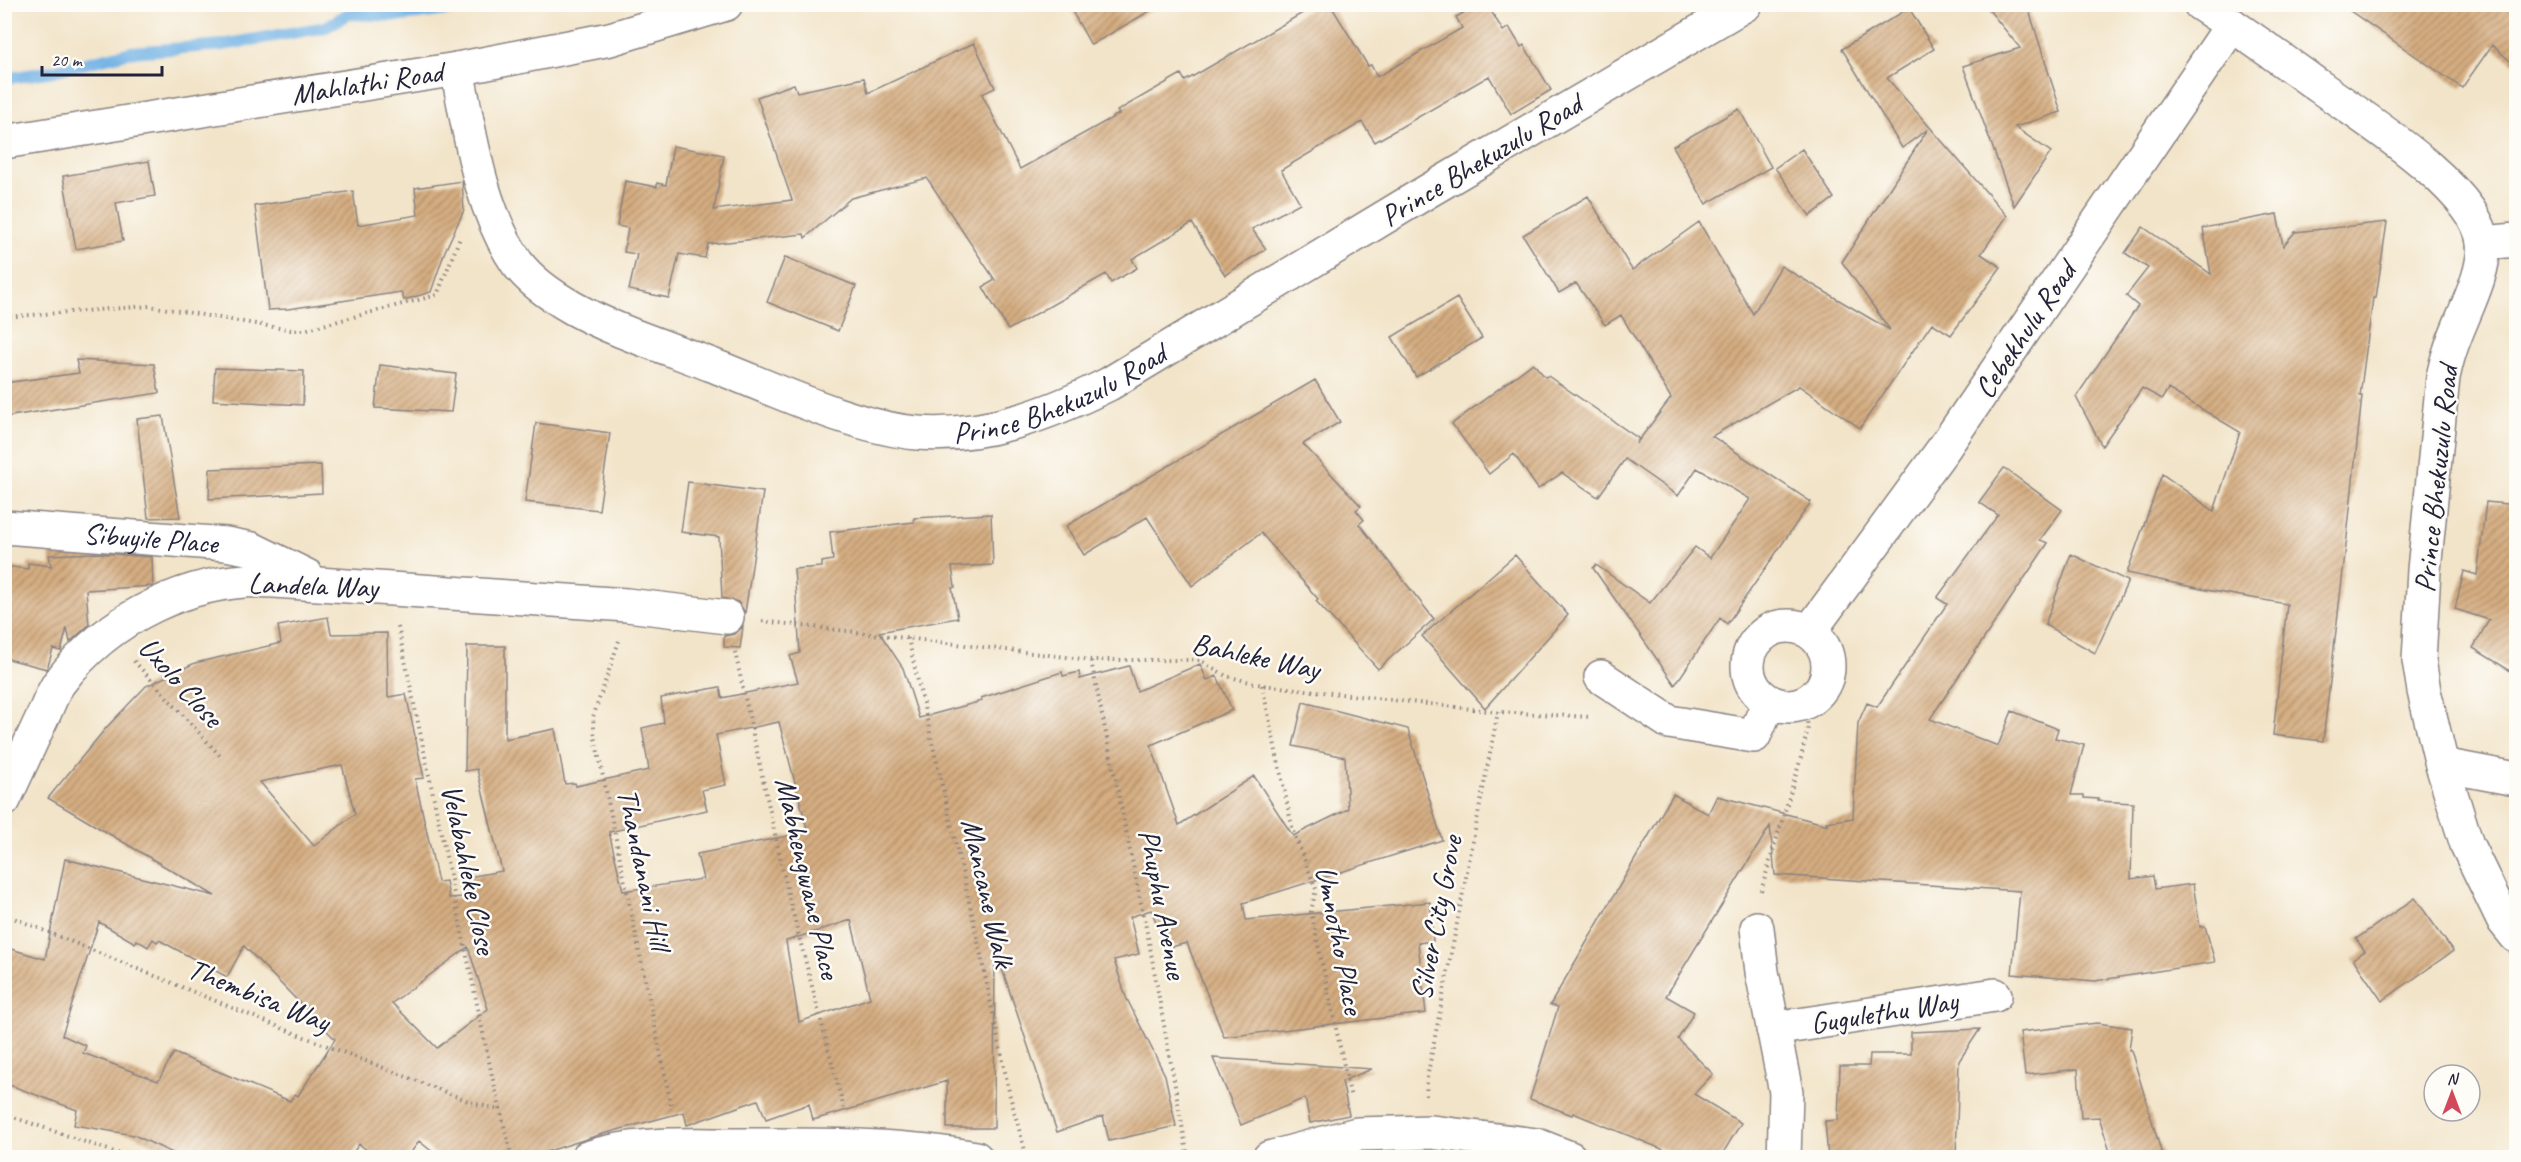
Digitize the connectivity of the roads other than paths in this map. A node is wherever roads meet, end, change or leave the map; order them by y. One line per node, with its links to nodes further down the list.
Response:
1 (726, 4): 5 (street, Mahlathi Road)
2 (1746, 4): 5 (street, Prince Bhekuzulu Road)
3 (2200, 4): 4 (street)
4 (2232, 25): 8 (street); 12 (street, Cebekhulu Road)
5 (457, 69): 6 (street, Mahlathi Road)
6 (4, 142)
7 (2517, 240): 8 (street)
8 (2483, 243): 15 (street, Prince Bhekuzulu Road)
9 (4, 527): 10 (street, Sibuyile Place)
10 (324, 584): 11 (street, Landela Way); 17 (street, Landela Way)
11 (727, 617)
12 (1809, 630): 14 (street); 14 (street)
13 (1601, 677): 14 (street)
14 (1769, 702)
15 (2442, 765): 16 (street); 19 (street, Prince Bhekuzulu Road)
16 (2517, 779)
17 (4, 800)
18 (1757, 928): 21 (street, Gugulethu Way)
19 (2517, 936)
20 (1995, 994): 21 (street, Gugulethu Way)
21 (1773, 1029): 27 (street, Gugulethu Way)
22 (1433, 1145): 25 (street); 26 (street)
23 (587, 1158): 24 (street)
24 (976, 1158)
25 (1269, 1158)
26 (1570, 1158)
27 (1784, 1158)

